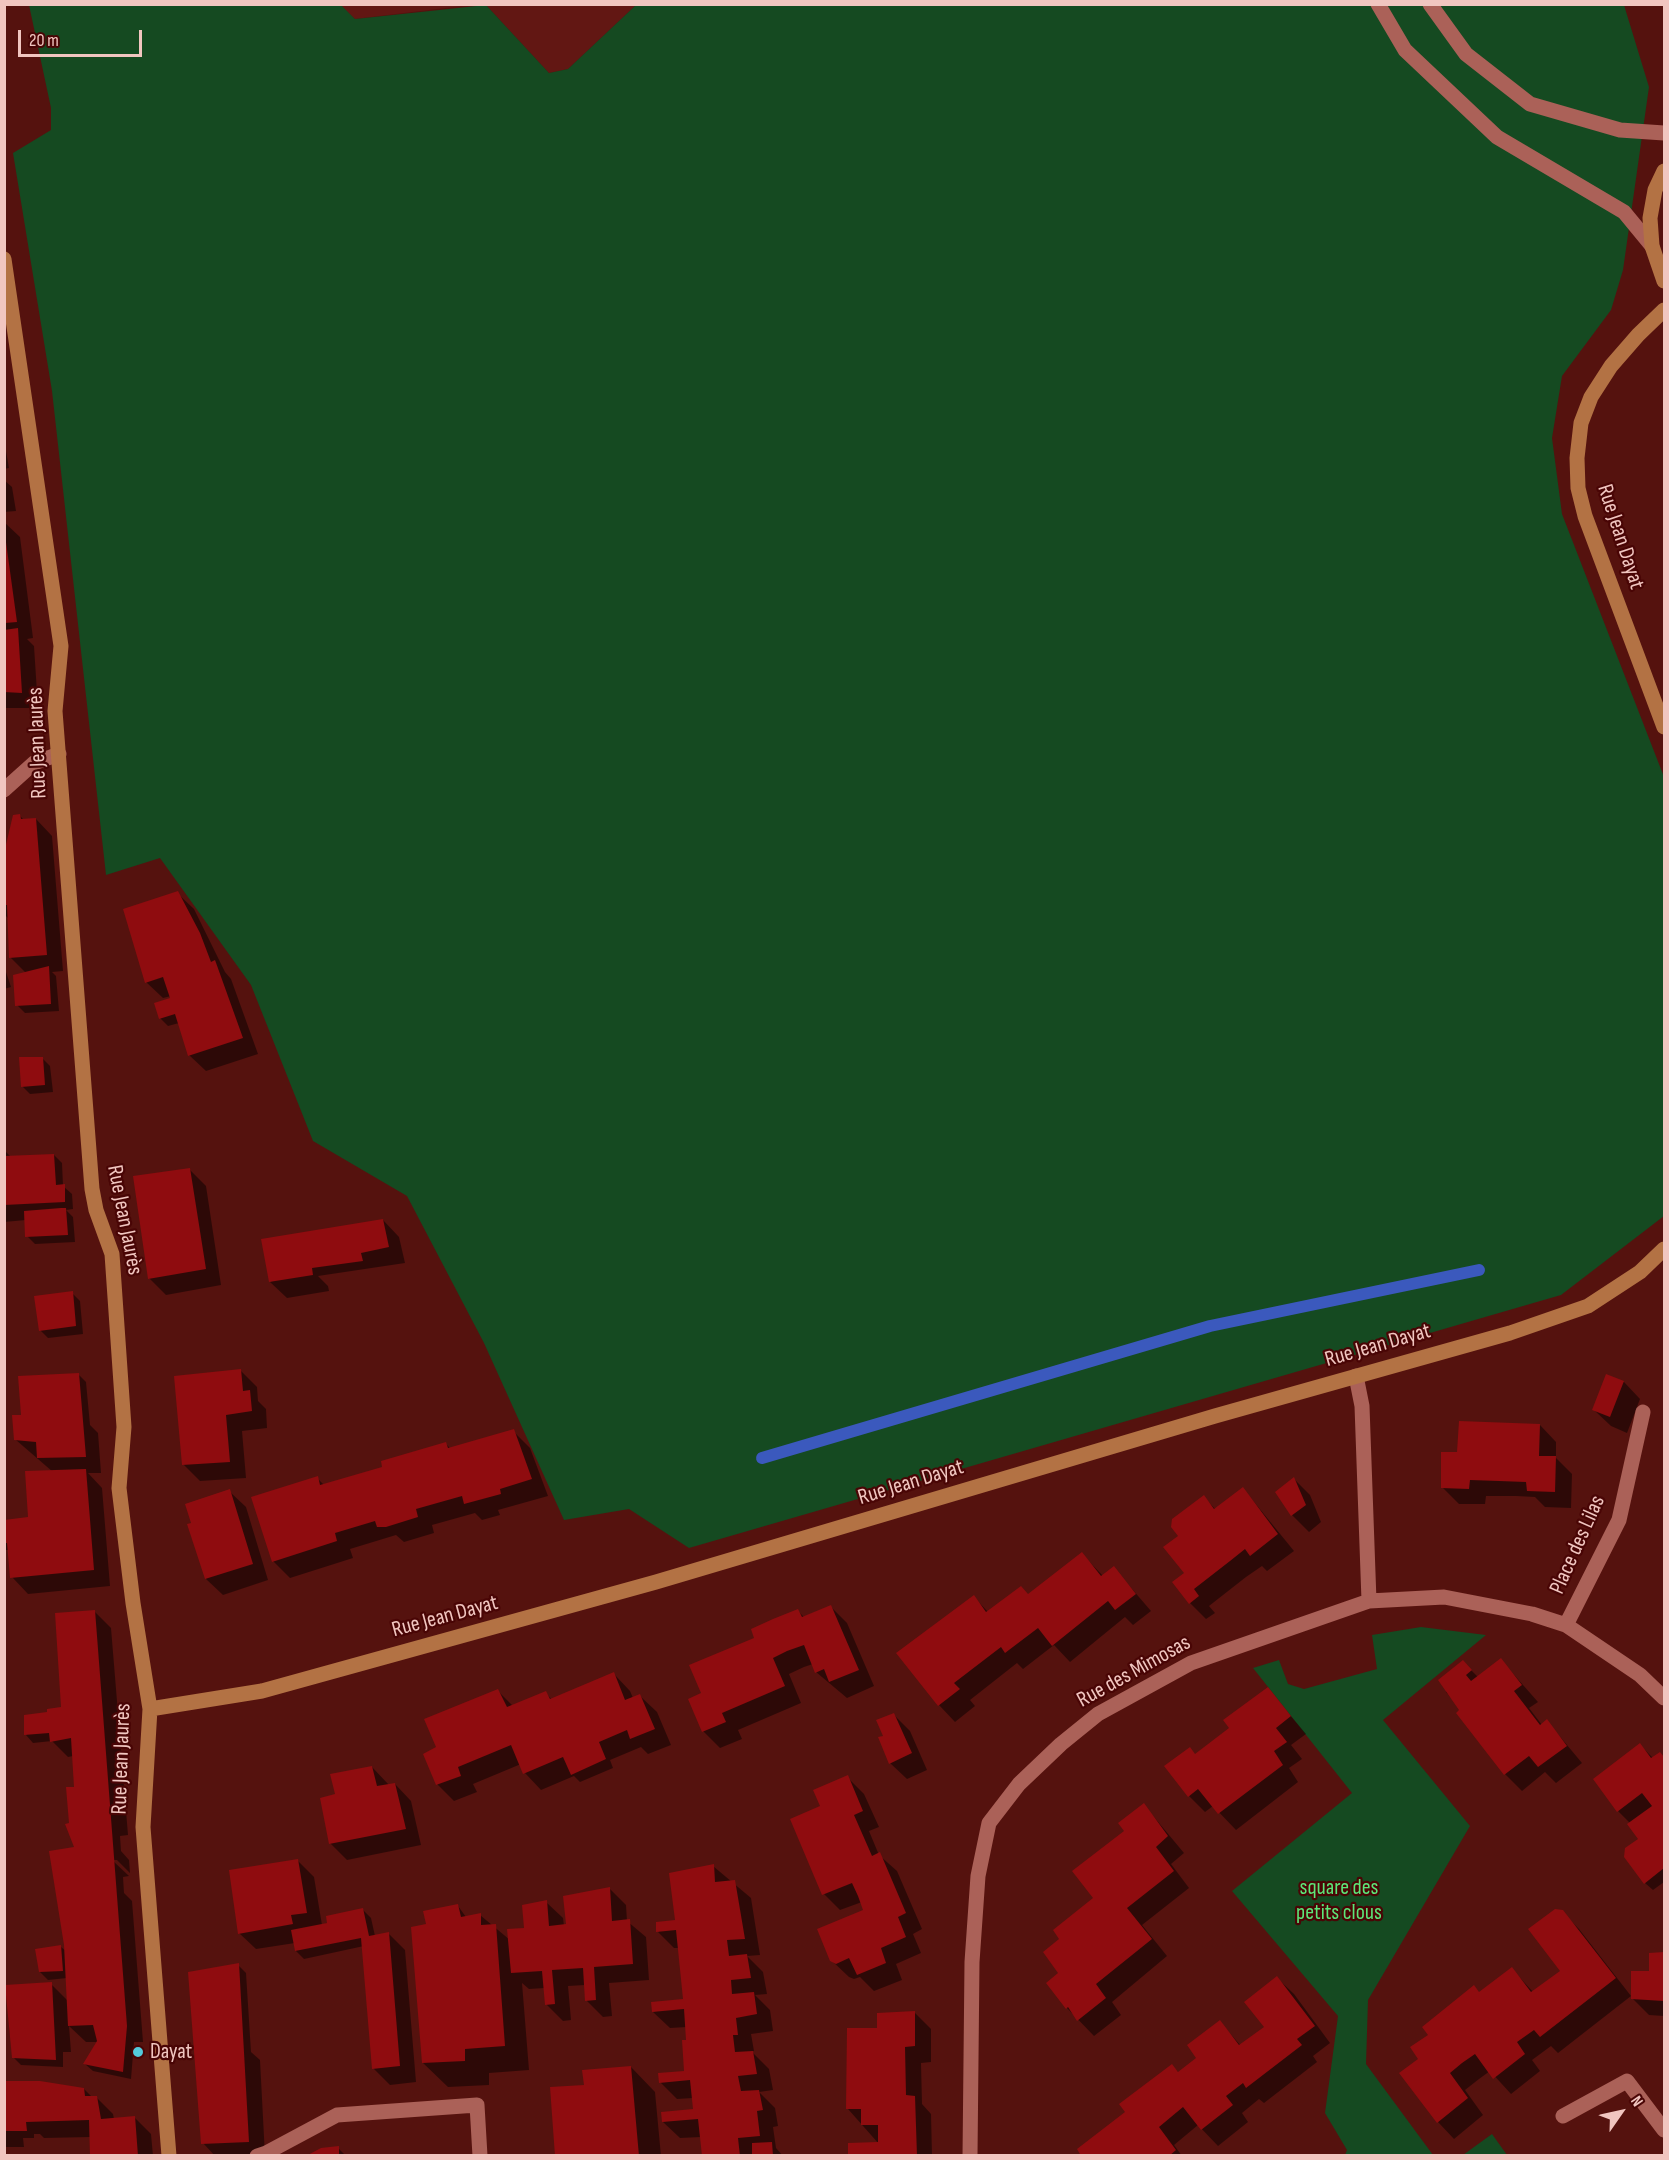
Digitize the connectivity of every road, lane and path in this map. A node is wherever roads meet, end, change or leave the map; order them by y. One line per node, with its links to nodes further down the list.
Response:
1 (1378, 4): 5 (street)
2 (1430, 4): 3 (street)
3 (1665, 132)
4 (1665, 171): 5 (street)
5 (1652, 246): 7 (street)
6 (4, 260): 10 (street, Rue Jean Jaurès)
7 (1665, 280)
8 (1665, 310): 9 (street, Rue Jean Dayat)
9 (1665, 727)
10 (59, 754): 11 (street); 18 (street, Rue Jean Jaurès)
11 (4, 790)
12 (1665, 1249): 13 (street, Rue Jean Dayat)
13 (1356, 1376): 15 (street); 18 (street, Rue Jean Dayat)
14 (1643, 1412): 16 (street, Place des Lilas)
15 (1369, 1601): 16 (street, Rue des Mimosas); 24 (street, Rue des Mimosas)
16 (1566, 1625): 17 (street, Rue des Mimosas)
17 (1665, 1698)
18 (150, 1709): 21 (street, Rue Jean Jaurès)
19 (1563, 2116): 20 (street)
20 (1665, 2130)
21 (169, 2156)
22 (256, 2156): 23 (street)
23 (480, 2156)
24 (970, 2156)

